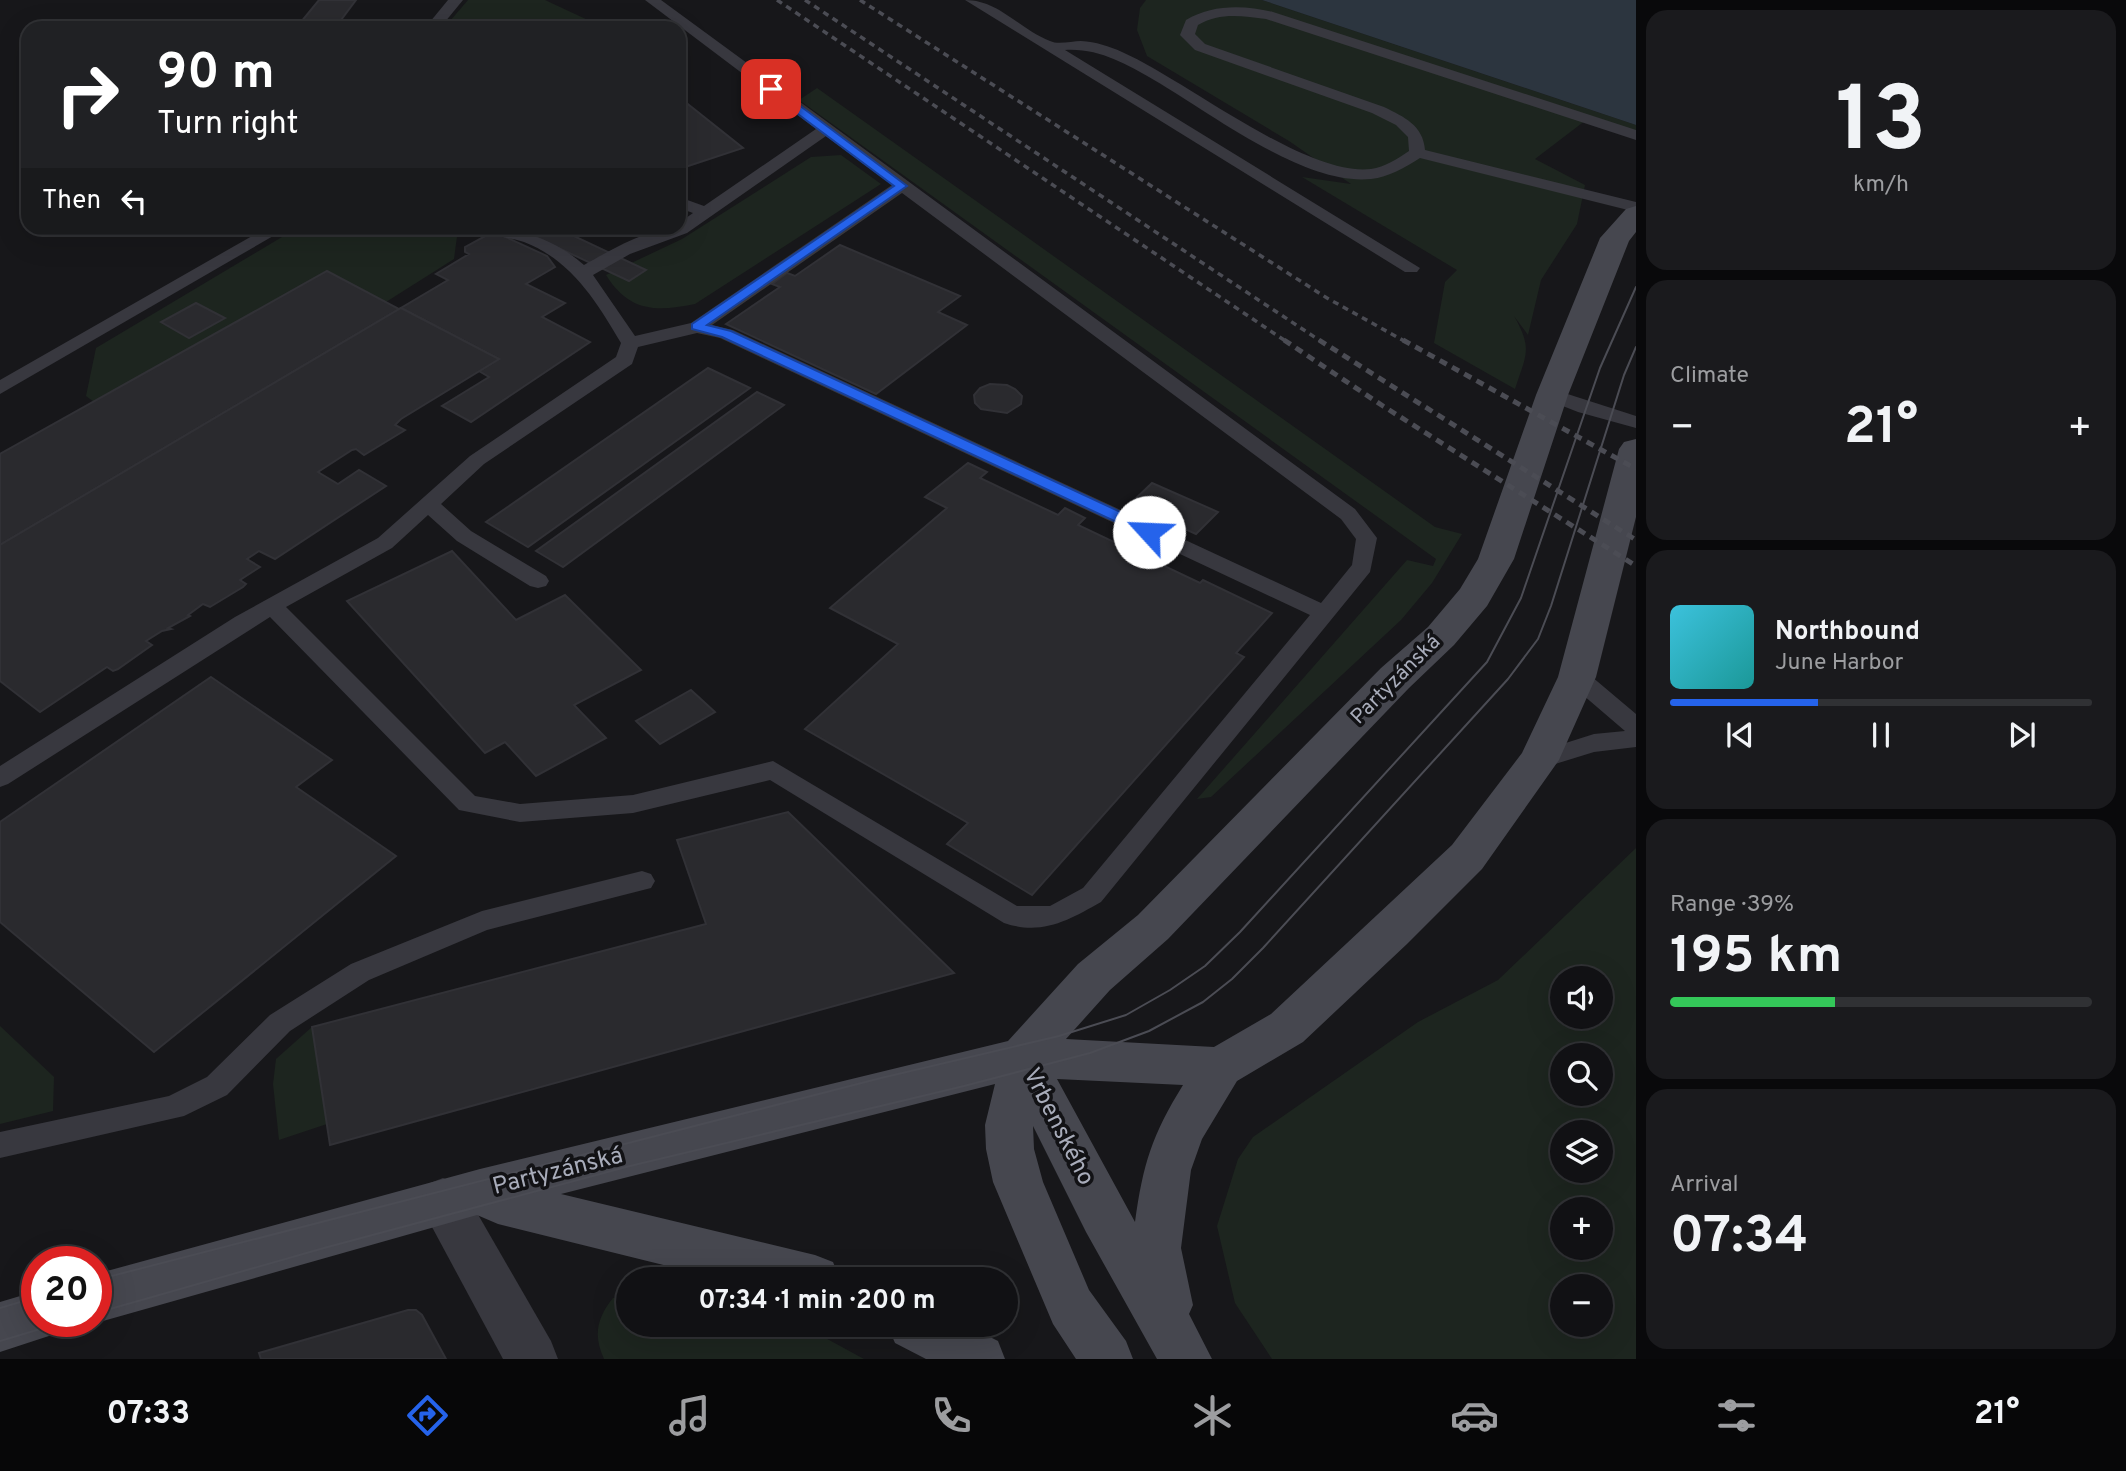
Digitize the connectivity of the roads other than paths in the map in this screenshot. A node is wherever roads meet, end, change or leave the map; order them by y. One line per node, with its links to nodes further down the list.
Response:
1 (456, 0): 4 (lane)
2 (652, 0): 5 (lane)
3 (972, 0): 7 (lane)
4 (438, 21)
5 (680, 21)
6 (686, 26): 8 (lane)
7 (1049, 47): 10 (lane); 20 (lane)
8 (825, 130): 11 (lane); 14 (lane)
9 (1636, 135): 10 (lane)
10 (1417, 153): 13 (lane)
11 (901, 186): 22 (lane); 31 (lane)
12 (686, 205): 14 (lane)
13 (1636, 207)
14 (703, 211): 16 (lane)
15 (1636, 215): 25 (main road, Partyzánská)
16 (686, 225)
17 (266, 235): 24 (lane)
18 (511, 235): 21 (lane)
19 (665, 235): 21 (lane)
20 (1411, 268)
21 (583, 273): 23 (lane)
22 (697, 327): 23 (lane); 31 (lane)
23 (630, 343): 28 (lane)
24 (0, 388)
25 (1552, 395): 26 (lane); 38 (main road, Partyzánská)
26 (1636, 422)
27 (1636, 449): 32 (main road)
28 (428, 504): 29 (lane); 30 (lane)
29 (538, 581)
30 (272, 606): 31 (lane); 36 (lane)
31 (1324, 613)
32 (1577, 677): 33 (lane); 35 (main road)
33 (1636, 727)
34 (1636, 738): 35 (lane)
35 (1539, 760): 39 (main road)
36 (0, 778)
37 (642, 881): 40 (lane)
38 (1022, 1057): 39 (main road, Partyzánská); 41 (main road, Partyzánská); 47 (main road, Vrbenského); 50 (main road, Vrbenského)
39 (1220, 1067): 47 (main road, Vrbenského)
40 (0, 1145)
41 (461, 1196): 42 (main road); 43 (main road, Partyzánská); 48 (street)
42 (767, 1267)
43 (112, 1294)
44 (21, 1321): 45 (main road)
45 (0, 1327)
46 (936, 1337): 49 (main road)
47 (1179, 1347)
48 (532, 1359)
49 (979, 1359)
50 (1107, 1359)

